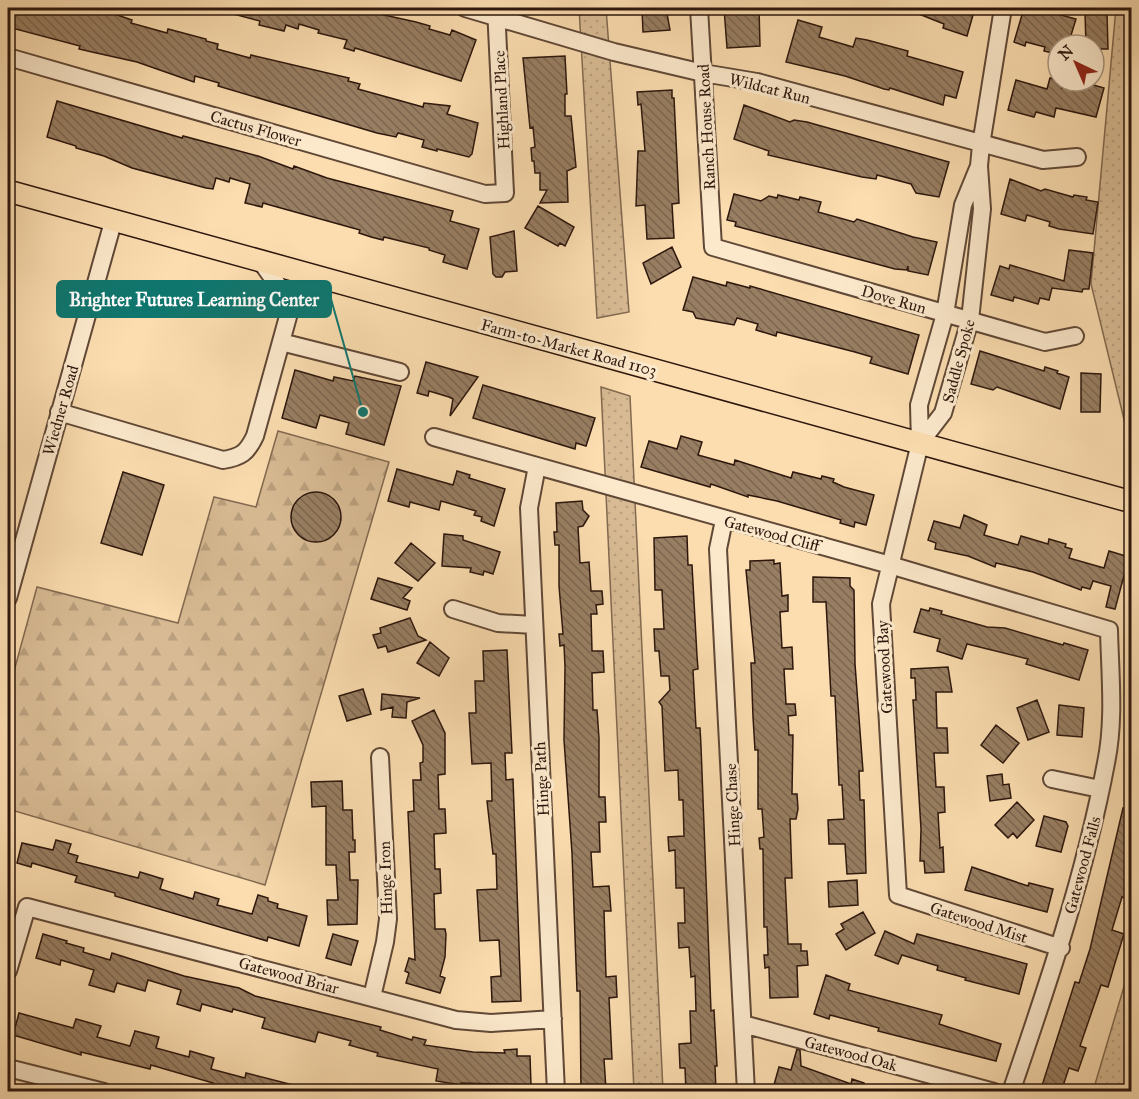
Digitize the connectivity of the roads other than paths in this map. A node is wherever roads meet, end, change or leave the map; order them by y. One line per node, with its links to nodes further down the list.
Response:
1 (465, 8): 4 (street, Wildcat Run)
2 (699, 8): 6 (street, Ranch House Road)
3 (1003, 8): 7 (street, Saddle Spoke)
4 (497, 12): 6 (street, Wildcat Run); 11 (street, Highland Place)
5 (8, 57): 11 (street, Cactus Flower)
6 (703, 73): 7 (street, Wildcat Run); 13 (street, Ranch House Road)
7 (981, 145): 8 (street, Wildcat Run); 9 (street, Saddle Spoke)
8 (1077, 157)
9 (979, 166): 17 (street, Saddle Spoke); 18 (street, Saddle Spoke)
10 (8, 191): 12 (main road, Farm-to-Market Road 1103)
11 (505, 193)
12 (113, 222): 14 (main road, Farm-to-Market Road 1103); 22 (street, Wiedner Road)
13 (713, 247): 17 (street, Dove Run)
14 (262, 263): 15 (main road, Farm-to-Market Road 1103); 16 (street)
15 (329, 281): 16 (street); 24 (main road, Farm-to-Market Road 1103)
16 (289, 313): 20 (street)
17 (945, 314): 18 (street, Dove Run); 24 (street, Saddle Spoke)
18 (970, 320): 19 (street, Dove Run); 24 (street, Saddle Spoke)
19 (1075, 336)
20 (281, 342): 21 (street); 22 (street)
21 (400, 372)
22 (59, 412): 29 (street, Wiedner Road)
23 (434, 437): 25 (street, Gatewood Cliff)
24 (920, 443): 26 (main road, Farm-to-Market Road 1103); 28 (street, Gatewood Bay)
25 (537, 466): 27 (street, Gatewood Cliff); 31 (street, Hinge Path)
26 (1131, 502)
27 (724, 520): 28 (street, Gatewood Cliff); 41 (street, Hinge Chase)
28 (890, 565): 32 (street, Gatewood Cliff); 36 (street, Gatewood Bay)
29 (8, 598)
30 (453, 609): 31 (street)
31 (534, 625): 40 (street, Hinge Path)
32 (1109, 630): 35 (street, Gatewood Falls)
33 (380, 757): 39 (street, Hinge Iron)
34 (1052, 779): 35 (street)
35 (1100, 789): 37 (street, Gatewood Falls)
36 (898, 895): 37 (street, Gatewood Mist)
37 (1061, 948): 47 (street, Gatewood Falls)
38 (8, 971): 39 (street, Gatewood Briar)
39 (372, 997): 40 (street, Gatewood Briar)
40 (553, 1019): 44 (street, Hinge Path)
41 (743, 1024): 45 (street, Hinge Chase); 46 (street, Gatewood Oak)
42 (8, 1068): 43 (street)
43 (104, 1092)
44 (556, 1092)
45 (746, 1092)
46 (994, 1092)
47 (1011, 1092)

